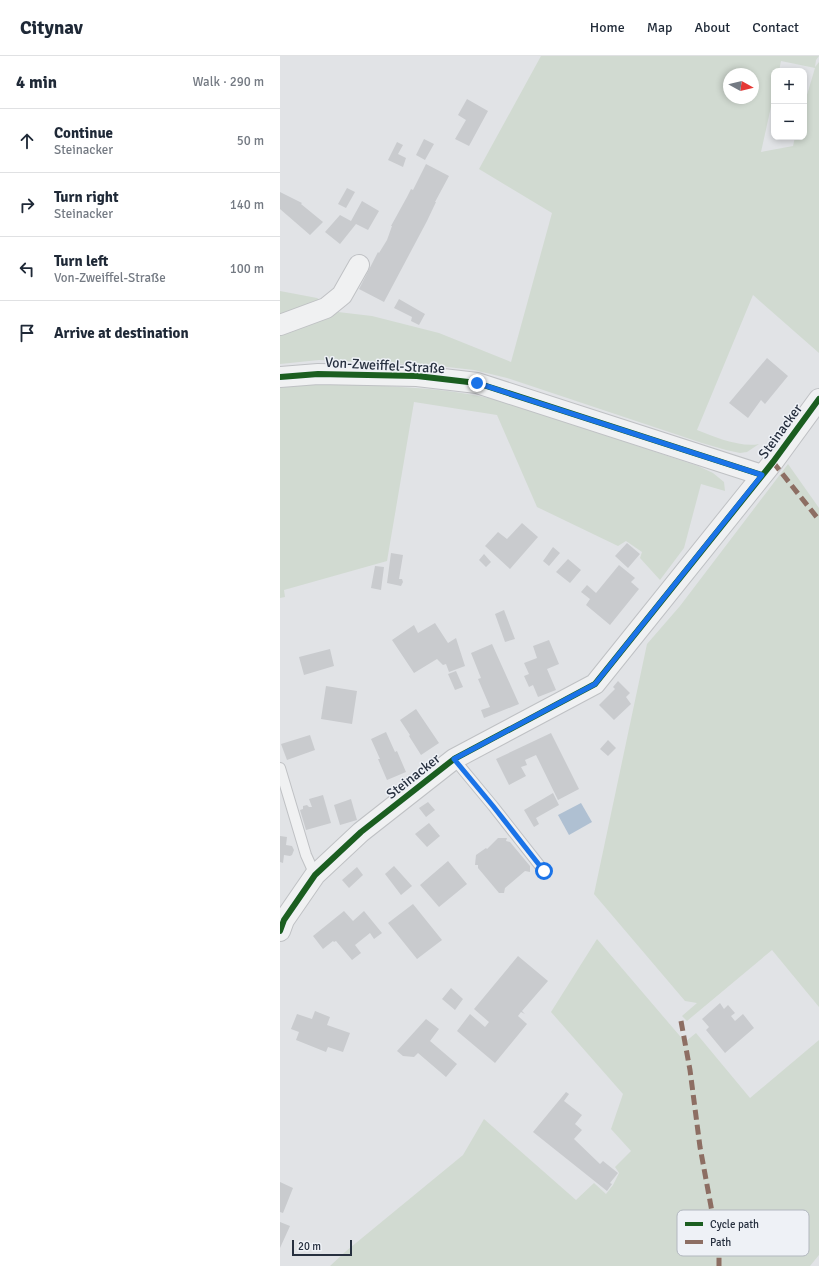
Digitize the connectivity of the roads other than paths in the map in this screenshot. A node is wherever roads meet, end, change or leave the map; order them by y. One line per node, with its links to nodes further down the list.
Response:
1 (360, 266): 2 (street)
2 (280, 325)
3 (280, 377): 5 (street, Von-Zweiffel-Straße)
4 (819, 399): 5 (street, Steinacker)
5 (762, 475): 6 (street, Steinacker)
6 (454, 759): 8 (lane, Steinacker); 9 (street, Steinacker)
7 (280, 768): 9 (lane)
8 (544, 871)
9 (315, 875): 10 (street, Steinacker)
10 (280, 931)

